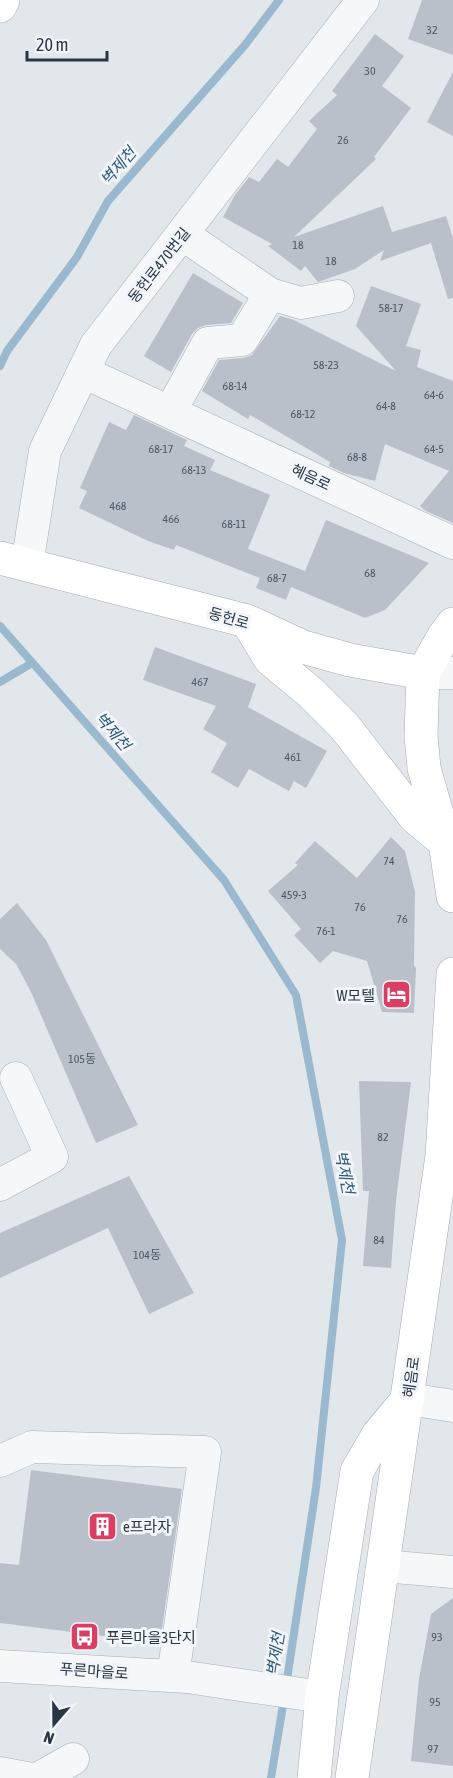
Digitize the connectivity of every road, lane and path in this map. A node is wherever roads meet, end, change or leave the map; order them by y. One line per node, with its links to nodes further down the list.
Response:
1 (3, 0): 3 (main road)
2 (363, 0): 4 (street, 동헌로470번길)
3 (0, 6)
4 (182, 234): 5 (street); 7 (street, 동헌로470번길)
5 (270, 294): 6 (street); 8 (street)
6 (338, 296)
7 (83, 372): 8 (street, 혜음로); 10 (street, 동헌로470번길)
8 (170, 412): 9 (street, 혜음로)
9 (453, 543)
10 (10, 561): 11 (main road, 동헌로)
11 (247, 621): 13 (main road, 동헌로); 14 (main road)
12 (453, 624): 13 (main road)
13 (438, 673): 14 (main road)
14 (445, 843): 15 (main road)
15 (453, 896)
16 (453, 974): 18 (main road, 혜음로)
17 (16, 1078): 19 (street)
18 (447, 1158): 20 (main road, 혜음로)
19 (1, 1183)
20 (408, 1399): 21 (street); 23 (main road, 혜음로); 27 (main road)
21 (453, 1406)
22 (0, 1461): 26 (street)
23 (383, 1566): 24 (street); 33 (main road, 혜음로)
24 (453, 1572)
25 (0, 1665): 26 (street, 푸른마을로)
26 (180, 1677): 27 (street, 푸른마을로)
27 (312, 1695): 32 (main road)
28 (73, 1759): 31 (street)
29 (0, 1773): 30 (street)
30 (27, 1778)
31 (39, 1778)
32 (314, 1778)
33 (352, 1778)

